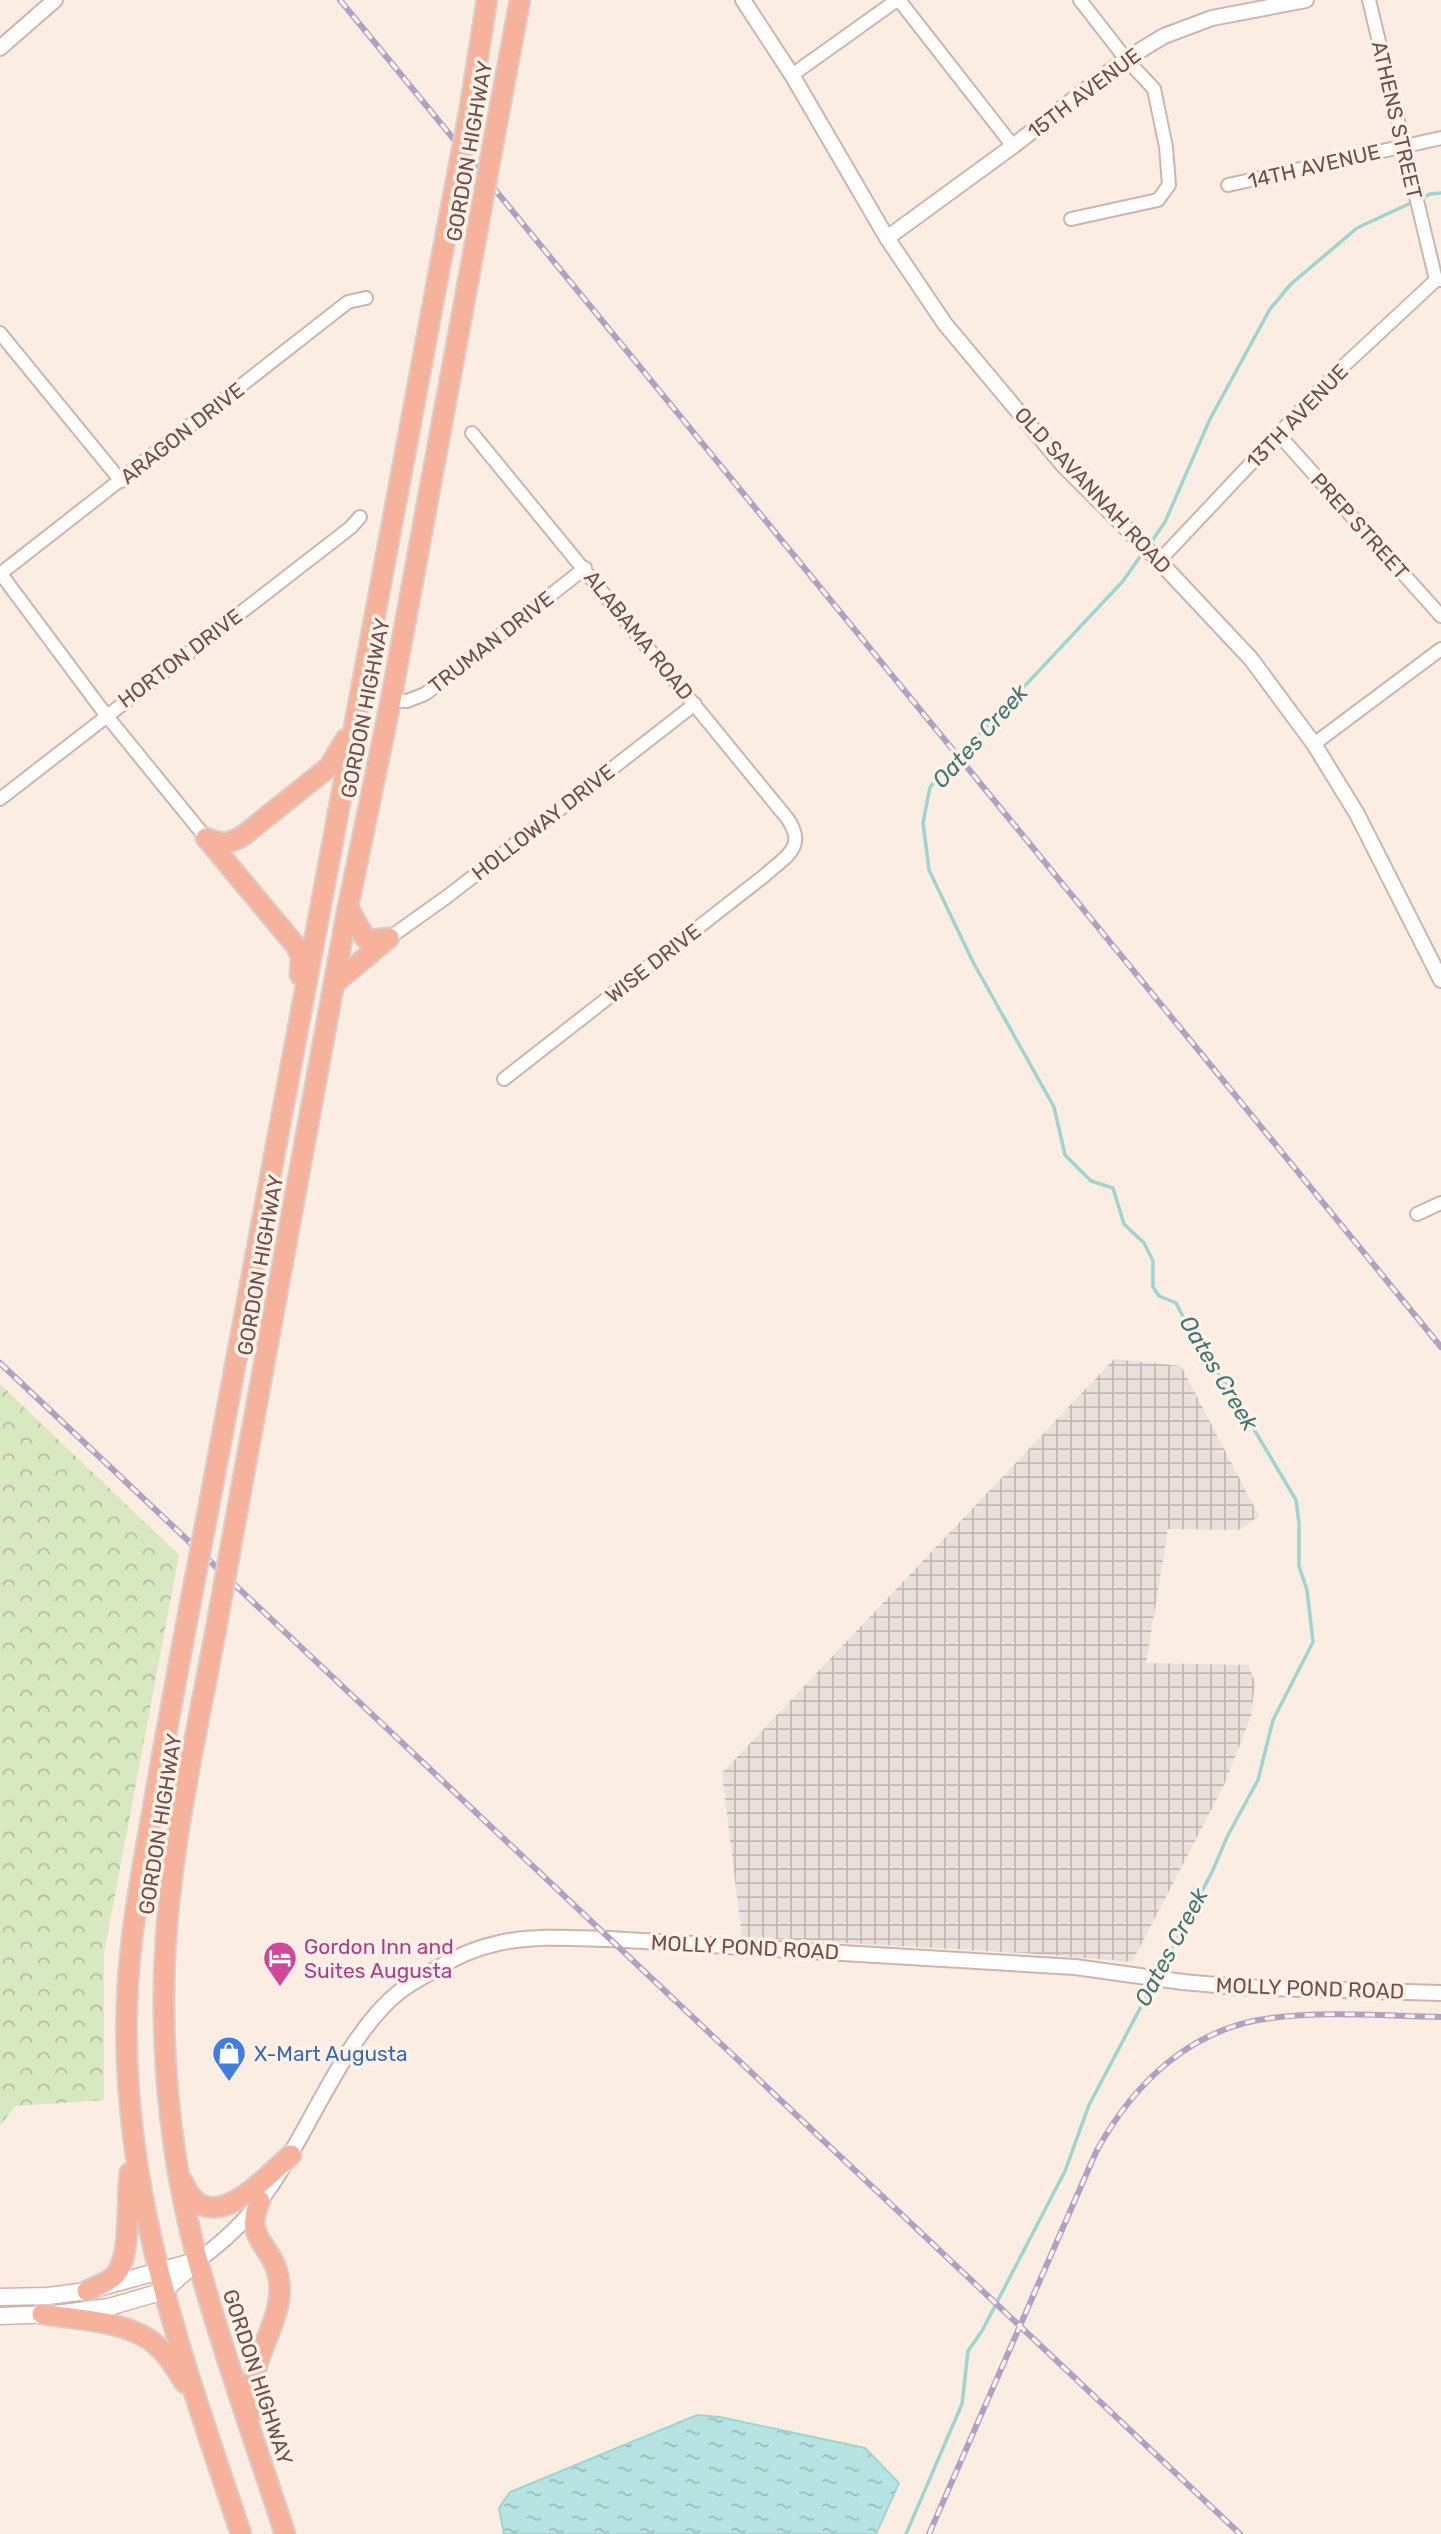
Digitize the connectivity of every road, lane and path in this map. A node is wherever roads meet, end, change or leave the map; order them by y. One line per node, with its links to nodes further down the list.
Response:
1 (55, 0): 9 (street)
2 (487, 0): 33 (highway, GORDON HIGHWAY, bridge)
3 (520, 0): 30 (highway, GORDON HIGHWAY, bridge)
4 (743, 0): 11 (street, OLD SAVANNAH ROAD)
5 (898, 0): 11 (street); 13 (street)
6 (1080, 0): 10 (street)
7 (1306, 0): 10 (street, 15TH AVENUE)
8 (1369, 0): 14 (street, ATHENS STREET)
9 (0, 48)
10 (1126, 59): 13 (street, 15TH AVENUE); 16 (street)
11 (792, 75): 17 (street, OLD SAVANNAH ROAD)
12 (1441, 138): 14 (street, 14TH AVENUE)
13 (1013, 146): 17 (street, 15TH AVENUE)
14 (1403, 146): 15 (street, 14TH AVENUE); 18 (street, ATHENS STREET)
15 (1228, 185)
16 (1071, 219)
17 (887, 238): 25 (street, OLD SAVANNAH ROAD)
18 (1438, 280): 22 (street, 13TH AVENUE)
19 (366, 298): 23 (street, ARAGON DRIVE)
20 (0, 333): 23 (street)
21 (472, 433): 26 (street, ALABAMA ROAD)
22 (1279, 436): 25 (street, 13TH AVENUE); 28 (street, PREP STREET)
23 (121, 481): 27 (street, ARAGON DRIVE)
24 (360, 517): 32 (street, HORTON DRIVE)
25 (1154, 556): 34 (street, OLD SAVANNAH ROAD)
26 (585, 568): 30 (street, TRUMAN DRIVE); 31 (street, ALABAMA ROAD)
27 (0, 574): 32 (street)
28 (1441, 616)
29 (1441, 649): 34 (street)
30 (391, 700): 38 (highway, GORDON HIGHWAY)
31 (695, 704): 37 (street, ALABAMA ROAD); 39 (street, HOLLOWAY DRIVE)
32 (106, 715): 35 (street, HORTON DRIVE); 36 (street)
33 (354, 726): 36 (highway); 42 (highway, GORDON HIGHWAY)
34 (1314, 744): 40 (street, OLD SAVANNAH ROAD)
35 (0, 799)
36 (206, 838): 42 (highway)
37 (797, 842): 43 (street, WISE DRIVE)
38 (348, 907): 39 (highway); 41 (highway, GORDON HIGHWAY)
39 (388, 938): 41 (highway)
40 (1441, 980)
41 (335, 984): 49 (highway, GORDON HIGHWAY, bridge)
42 (304, 999): 47 (highway, GORDON HIGHWAY, bridge)
43 (505, 1079)
44 (1441, 1203): 45 (street)
45 (1417, 1214)
46 (1441, 1993): 48 (street, MOLLY POND ROAD)
47 (135, 2151): 52 (highway, GORDON HIGHWAY); 53 (highway)
48 (291, 2155): 49 (highway); 50 (street, MOLLY POND ROAD)
49 (177, 2168): 51 (highway, GORDON HIGHWAY)
50 (260, 2201): 51 (street, MOLLY POND ROAD); 59 (highway)
51 (197, 2261): 52 (main road); 59 (highway, GORDON HIGHWAY)
52 (161, 2282): 53 (main road); 55 (main road); 57 (highway, GORDON HIGHWAY)
53 (87, 2291): 54 (main road)
54 (0, 2297)
55 (42, 2314): 56 (main road); 57 (highway)
56 (0, 2316)
57 (198, 2403): 58 (highway, GORDON HIGHWAY)
58 (241, 2534)
59 (285, 2534)

